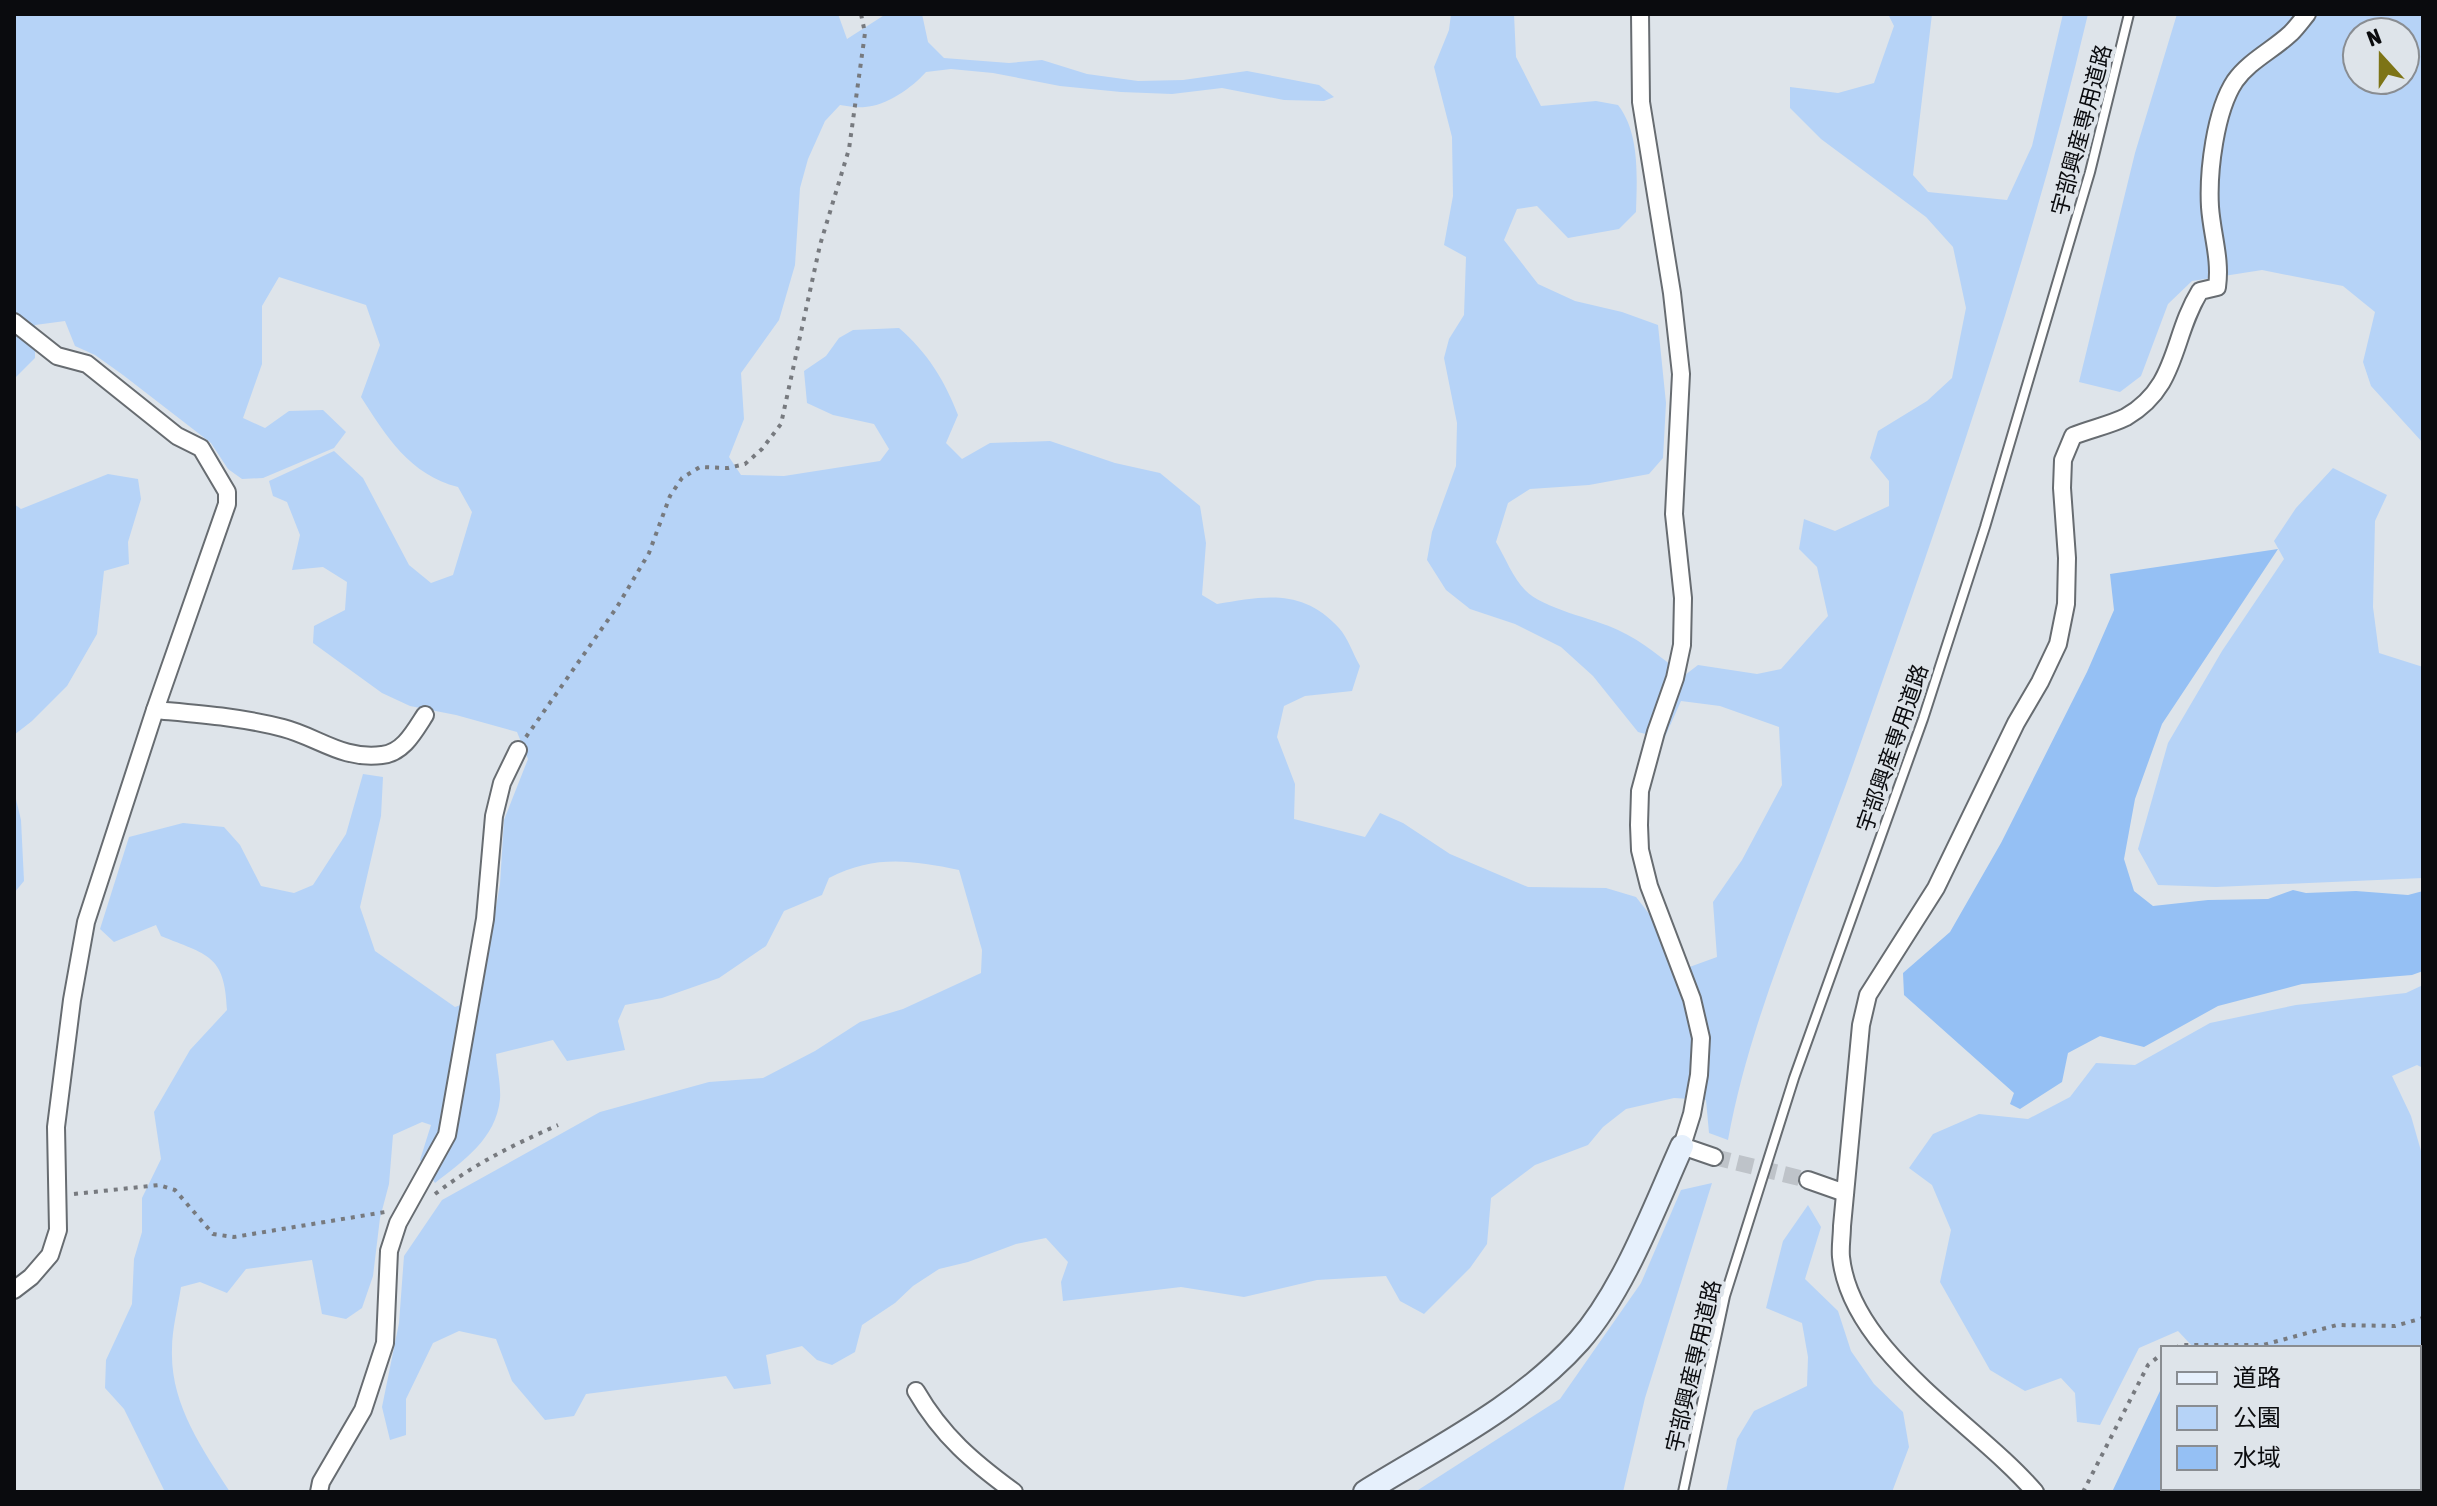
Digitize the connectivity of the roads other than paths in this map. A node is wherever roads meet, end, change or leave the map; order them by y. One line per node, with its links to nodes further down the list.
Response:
1 (1640, 14): 8 (street)
2 (2129, 14): 17 (lane, 宇部興産専用道路)
3 (2307, 14): 11 (street)
4 (14, 322): 5 (street)
5 (155, 710): 6 (street); 12 (street)
6 (425, 715)
7 (518, 750): 14 (street)
8 (1682, 1146): 9 (street); 16 (street)
9 (1714, 1157)
10 (1808, 1180): 11 (street)
11 (1845, 1193): 18 (street)
12 (14, 1290)
13 (916, 1391): 15 (street)
14 (319, 1492)
15 (1014, 1492)
16 (1365, 1492)
17 (1683, 1492)
18 (2035, 1492)

